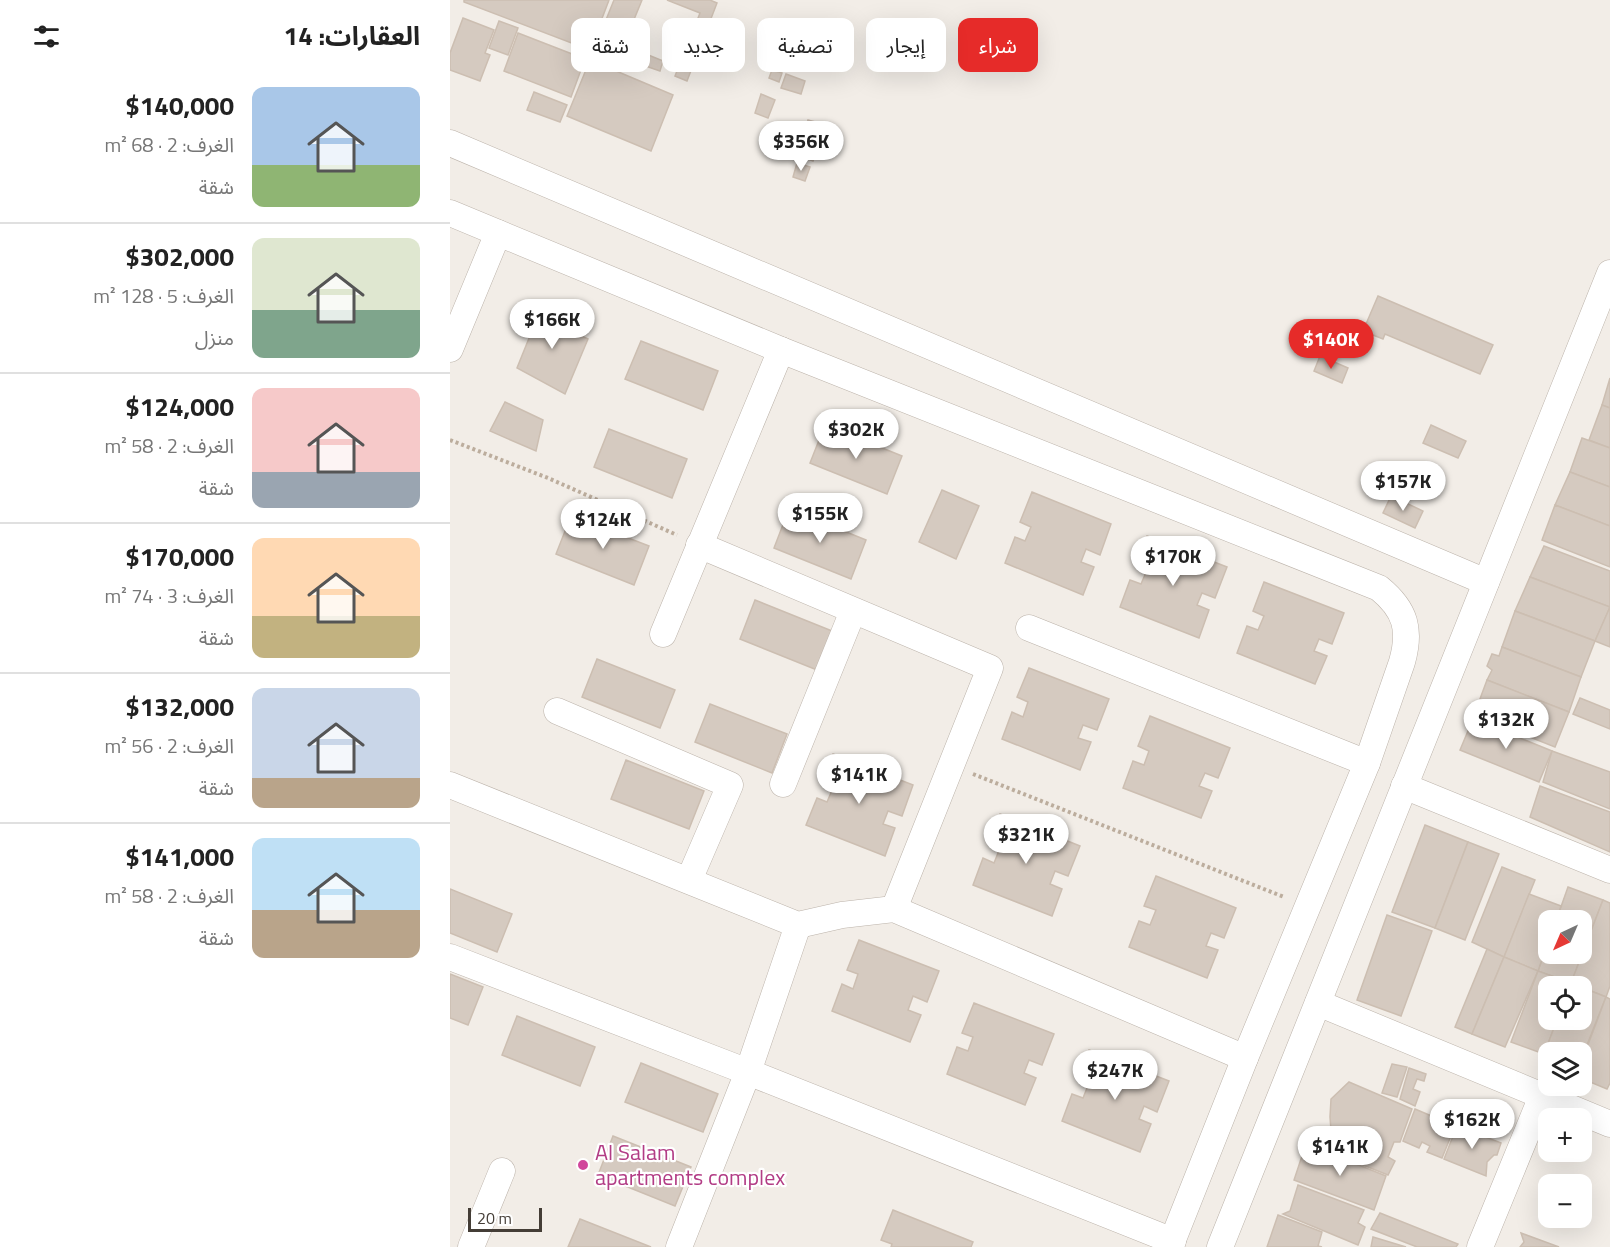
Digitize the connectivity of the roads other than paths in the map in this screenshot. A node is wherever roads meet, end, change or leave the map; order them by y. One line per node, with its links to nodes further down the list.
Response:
1 (450, 143): 8 (street)
2 (450, 213): 3 (street)
3 (498, 233): 5 (street); 6 (street)
4 (1609, 281): 8 (street)
5 (450, 349)
6 (781, 350): 7 (street); 13 (street)
7 (699, 545): 9 (street); 11 (street)
8 (1486, 582): 16 (street)
9 (853, 611): 14 (street); 19 (street)
10 (1029, 628): 13 (street)
11 (663, 634)
12 (557, 711): 18 (street)
13 (1367, 763): 23 (street)
14 (783, 784)
15 (450, 785): 18 (street)
16 (1404, 786): 17 (street); 22 (street)
17 (1610, 870)
18 (689, 880): 20 (street)
19 (894, 909): 20 (street); 23 (street)
20 (798, 925): 24 (street)
21 (450, 957): 24 (street)
22 (1318, 1003): 25 (street); 32 (street)
23 (1245, 1058): 29 (street)
24 (748, 1072): 29 (street); 31 (street)
25 (1538, 1094)
26 (1542, 1096): 27 (street); 33 (street)
27 (1610, 1124)
28 (502, 1171): 30 (street)
29 (1172, 1244)
30 (471, 1247)
31 (679, 1247)
32 (1220, 1247)
33 (1480, 1247)

